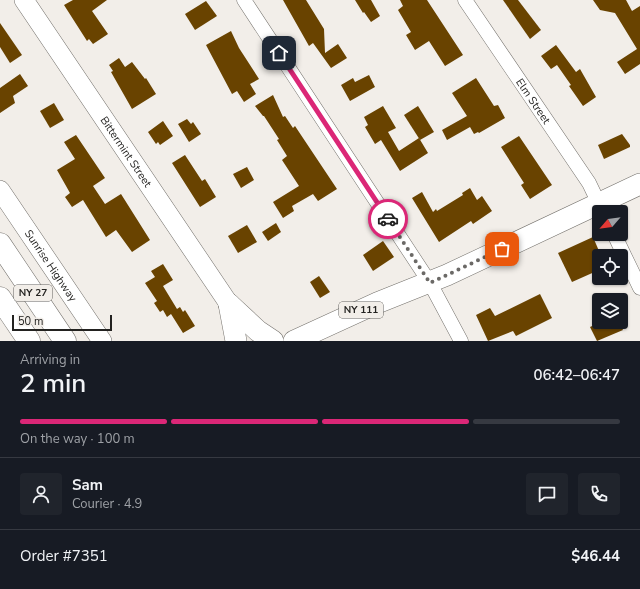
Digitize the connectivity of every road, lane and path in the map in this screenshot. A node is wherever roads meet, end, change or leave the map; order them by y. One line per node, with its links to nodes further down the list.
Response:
1 (24, 0): 14 (street, Bittermint Street)
2 (244, 0): 11 (street)
3 (465, 0): 6 (street, Elm Street)
4 (640, 184): 7 (main road, NY 111)
5 (0, 190): 17 (street, Sunrise Highway)
6 (600, 205)
7 (606, 205)
8 (592, 212): 11 (main road, NY 111)
9 (617, 241): 12 (street)
10 (0, 244): 16 (highway, NY 27)
11 (430, 283): 20 (main road, NY 111); 21 (main road, NY 111); 22 (street)
12 (640, 288)
13 (0, 298): 15 (highway, NY 27)
14 (229, 304): 18 (main road); 19 (main road)
15 (29, 341)
16 (65, 341)
17 (102, 341)
18 (236, 341)
19 (273, 341)
20 (294, 341)
21 (327, 341)
22 (461, 341)

